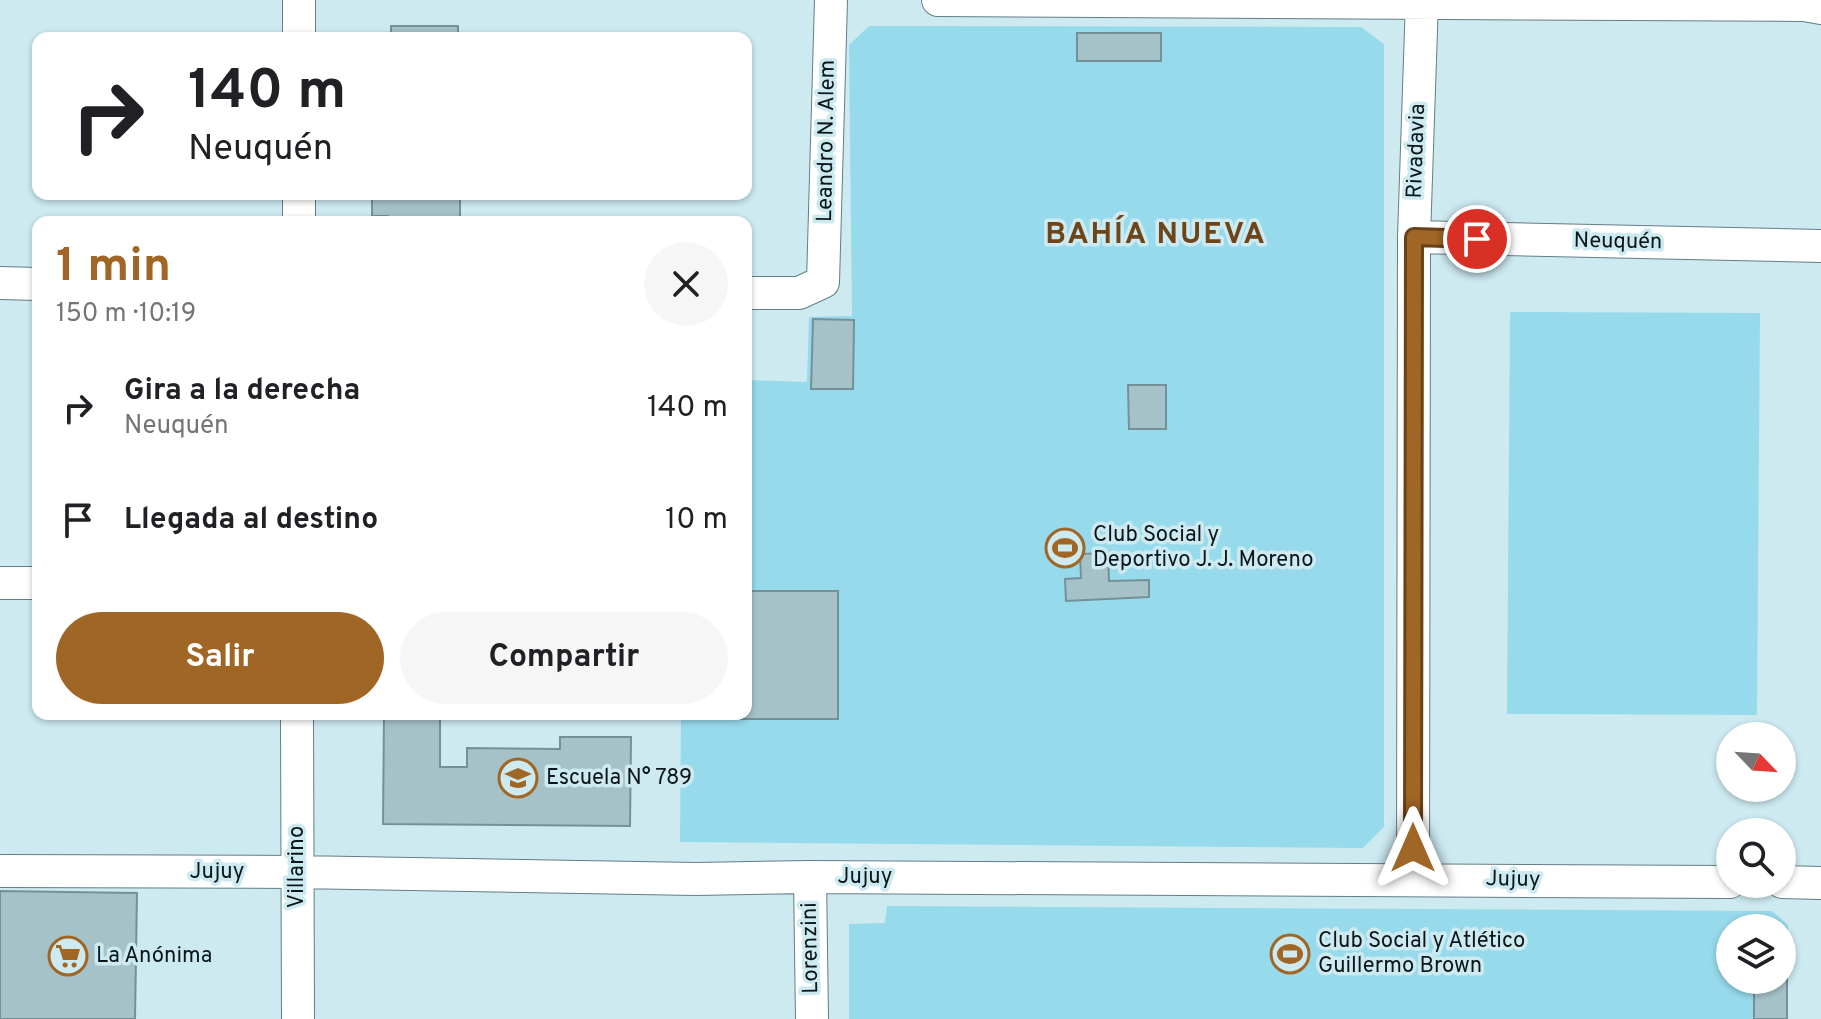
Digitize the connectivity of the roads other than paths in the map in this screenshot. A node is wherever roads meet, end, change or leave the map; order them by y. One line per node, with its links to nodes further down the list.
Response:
1 (299, 0): 6 (street)
2 (831, 0): 11 (street, Leandro N. Alem)
3 (938, 0): 4 (street)
4 (1422, 2): 5 (street); 7 (street, Rivadavia)
5 (1821, 8)
6 (299, 32)
7 (1414, 237): 8 (street, Neuquén); 18 (street, Rivadavia)
8 (1821, 246)
9 (0, 283): 10 (street)
10 (32, 284)
11 (752, 293)
12 (0, 583): 13 (street)
13 (32, 583)
14 (297, 720): 16 (street, Villarino)
15 (0, 871): 16 (street, Jujuy)
16 (297, 872): 17 (street, Jujuy); 22 (street, Villarino)
17 (810, 877): 18 (street, Jujuy); 23 (street, Lorenzini)
18 (1413, 879): 19 (street, Jujuy)
19 (1716, 882)
20 (1796, 882): 21 (street)
21 (1821, 883)
22 (298, 1019)
23 (812, 1019)

